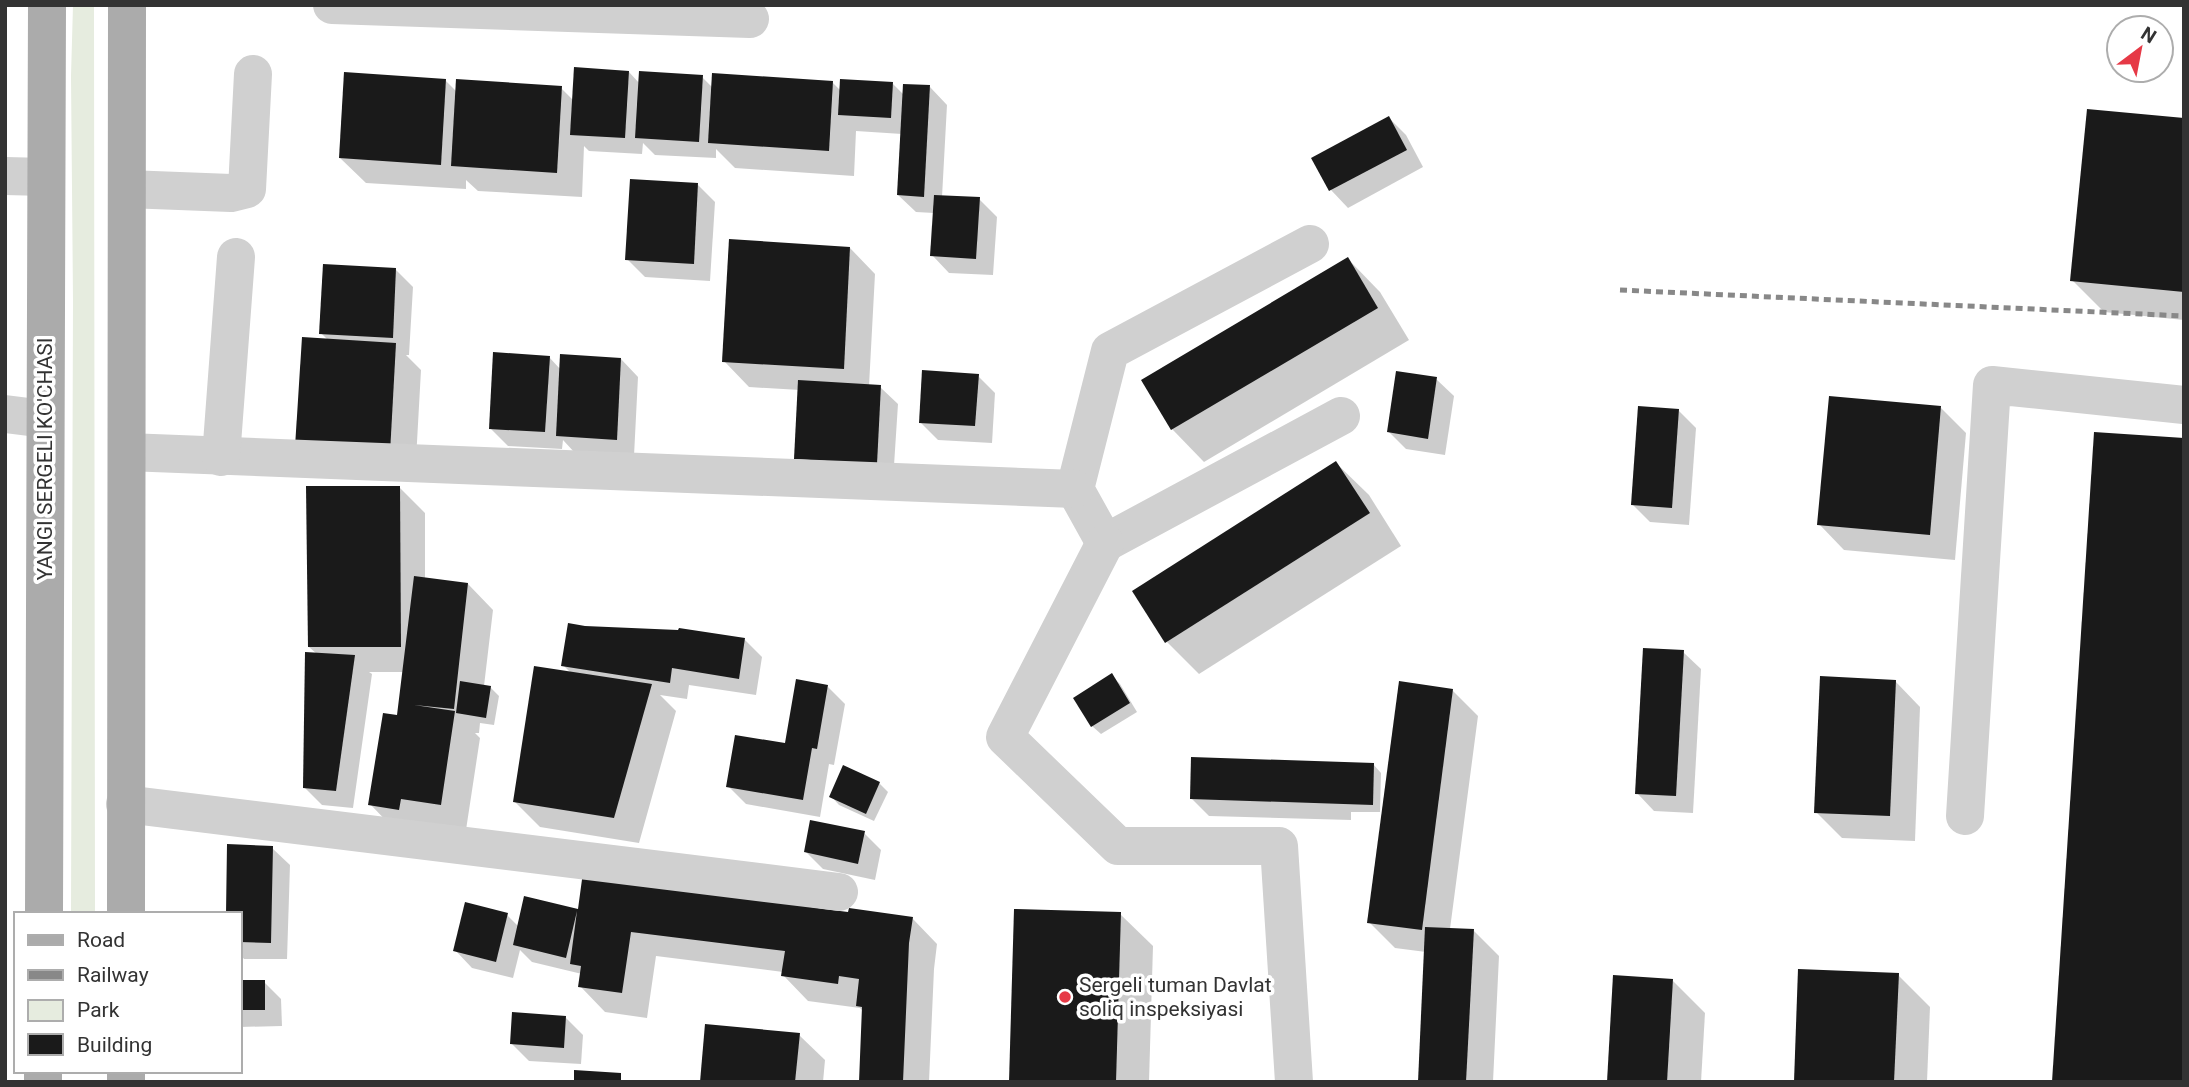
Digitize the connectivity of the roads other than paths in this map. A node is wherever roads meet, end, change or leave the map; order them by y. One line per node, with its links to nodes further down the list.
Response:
1 (47, 5): 7 (main road, YANGI SERGELI KO'CHASI)
2 (127, 5): 8 (main road)
3 (331, 5): 4 (street)
4 (750, 19)
5 (253, 74): 8 (street)
6 (5, 176): 7 (street)
7 (46, 177): 14 (main road, YANGI SERGELI KO'CHASI)
8 (127, 189): 16 (main road)
9 (1310, 244): 18 (street)
10 (236, 257): 17 (street)
11 (2184, 405): 21 (street)
12 (5, 414): 14 (street)
13 (1341, 416): 19 (street)
14 (45, 426): 15 (street); 23 (main road, YANGI SERGELI KO'CHASI)
15 (5, 433)
16 (127, 452): 17 (street); 20 (main road)
17 (221, 457): 18 (street)
18 (1075, 489): 19 (street)
19 (1105, 543): 25 (street)
20 (125, 804): 22 (street); 24 (main road)
21 (1965, 816)
22 (839, 892)
23 (44, 912)
24 (125, 912)
25 (1294, 1082)

